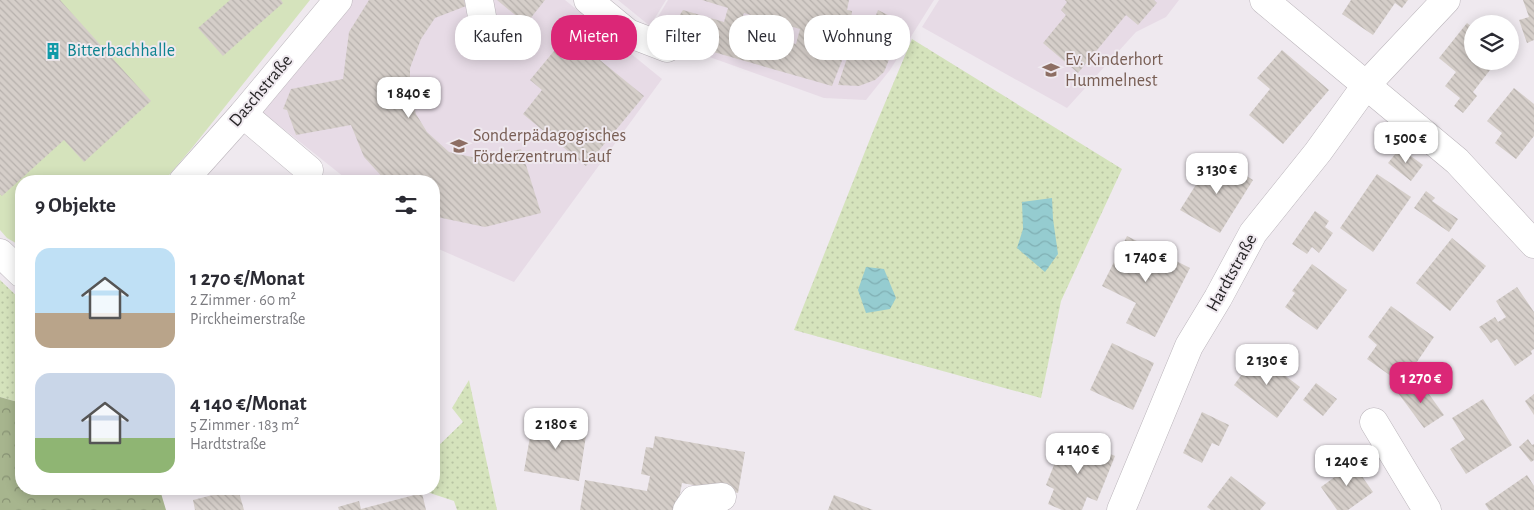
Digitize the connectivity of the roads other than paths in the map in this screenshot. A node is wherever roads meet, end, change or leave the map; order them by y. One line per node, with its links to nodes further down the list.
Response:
1 (338, 0): 9 (street, Daschstraße)
2 (479, 0): 6 (street)
3 (588, 0): 7 (street)
4 (1264, 0): 8 (street)
5 (1446, 0): 8 (street, Hardtstraße)
6 (482, 15)
7 (647, 40)
8 (1367, 84): 12 (street); 16 (street, Hardtstraße)
9 (243, 114): 10 (street); 11 (street, Daschstraße)
10 (309, 170)
11 (188, 175)
12 (1534, 244)
13 (1374, 422): 17 (street)
14 (722, 497): 15 (street)
15 (687, 510)
16 (1121, 510)
17 (1427, 510)

